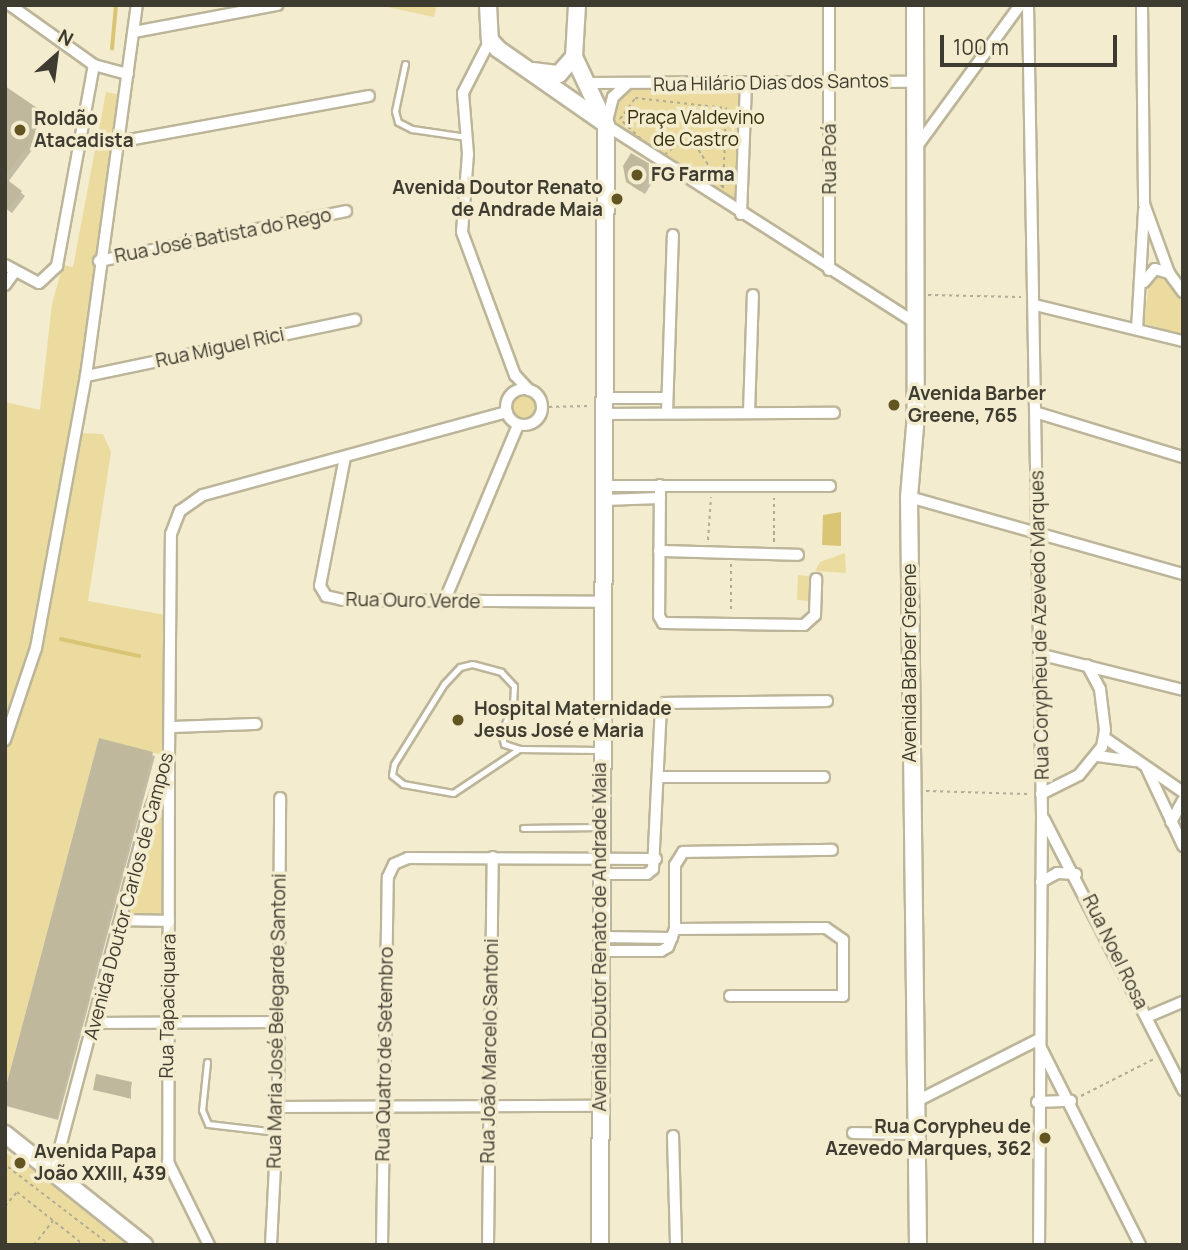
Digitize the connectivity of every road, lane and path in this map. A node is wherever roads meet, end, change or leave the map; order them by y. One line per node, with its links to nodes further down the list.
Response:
1 (10, 5): 14 (street)
2 (138, 5): 11 (street)
3 (277, 5): 11 (street)
4 (488, 5): 12 (street)
5 (577, 5): 13 (street)
6 (829, 5): 18 (street, Rua Poá)
7 (915, 5): 19 (street, Avenida Barber Greene)
8 (1020, 5): 27 (street)
9 (1028, 5): 42 (street, Rua Corypheu de Azevedo Marques)
10 (1142, 5): 29 (street)
11 (134, 32): 17 (street)
12 (490, 40): 16 (street); 25 (street)
13 (574, 57): 16 (street); 20 (street)
14 (94, 65): 17 (street); 34 (street)
15 (405, 65): 25 (lane)
16 (528, 70): 24 (street)
17 (128, 74): 26 (street)
18 (831, 82): 19 (street, Rua Hilário Dias dos Santos); 21 (street, Rua Hilário Dias dos Santos); 35 (street, Rua Poá)
19 (916, 82): 27 (street, Avenida Barber Greene)
20 (585, 83): 22 (street, Rua Hilário Dias dos Santos); 24 (street)
21 (746, 83): 22 (street, Rua Hilário Dias dos Santos); 31 (street)
22 (626, 85): 24 (street, Rua Hilário Dias dos Santos)
23 (369, 96): 26 (street)
24 (606, 125): 31 (street); 52 (street, Avenida Doutor Renato de Andrade Maia)
25 (468, 137): 48 (street)
26 (118, 142): 33 (street)
27 (918, 145): 41 (street, Avenida Barber Greene)
28 (661, 158): 28 (path)
29 (1144, 204): 36 (street); 37 (street)
30 (346, 211): 33 (street, Rua José Batista do Rego)
31 (741, 214): 35 (street)
32 (673, 235): 51 (street)
33 (99, 261): 47 (street)
34 (10, 268): 38 (street)
35 (829, 270): 44 (street)
36 (1169, 273): 37 (street); 39 (street)
37 (1142, 285): 45 (street)
38 (6, 286)
39 (1183, 292)
40 (753, 295): 55 (street)
41 (917, 295): 42 (path); 44 (street, Avenida Barber Greene)
42 (1035, 301): 45 (street); 58 (street, Rua Corypheu de Azevedo Marques)
43 (355, 320): 47 (street, Rua Miguel Rici)
44 (917, 324): 67 (street, Avenida Barber Greene)
45 (1138, 328): 46 (street)
46 (1183, 341)
47 (86, 376): 89 (street)
48 (515, 376): 49 (street); 50 (street)
49 (529, 390): 50 (street); 53 (street)
50 (508, 398): 54 (street)
51 (667, 398): 52 (street); 56 (street)
52 (607, 406): 53 (path); 56 (street); 66 (street, Avenida Doutor Renato de Andrade Maia)
53 (542, 407): 59 (street)
54 (506, 412): 59 (street); 60 (street, Avenida Doutor Carlos de Campos)
55 (749, 412): 56 (street); 57 (street)
56 (667, 413)
57 (834, 413)
58 (1038, 413): 61 (street); 69 (street, Rua Corypheu de Azevedo Marques)
59 (518, 425): 77 (street)
60 (345, 457): 77 (street, Rua Ouro Verde); 87 (street, Avenida Doutor Carlos de Campos)
61 (1183, 457)
62 (660, 485): 63 (street); 66 (street); 68 (street)
63 (712, 486): 64 (street); 71 (path)
64 (774, 486): 65 (street); 73 (path)
65 (830, 486)
66 (604, 493): 68 (street); 78 (street, Avenida Doutor Renato de Andrade Maia)
67 (909, 497): 69 (street); 97 (street, Avenida Barber Greene)
68 (660, 498): 70 (street)
69 (1038, 531): 75 (street); 80 (street, Rua Corypheu de Azevedo Marques)
70 (659, 551): 71 (street); 79 (street)
71 (708, 552): 72 (street)
72 (731, 553): 73 (street); 79 (path)
73 (774, 553): 74 (street)
74 (798, 555)
75 (1183, 574)
76 (816, 579): 79 (street)
77 (444, 602): 78 (street, Rua Ouro Verde)
78 (603, 602): 91 (street, Avenida Doutor Renato de Andrade Maia)
79 (731, 624)
80 (1040, 654): 81 (street); 99 (street, Rua Corypheu de Azevedo Marques)
81 (1087, 666): 82 (street); 83 (street)
82 (1142, 680): 83 (street); 84 (street)
83 (1100, 690): 88 (street)
84 (1183, 690)
85 (827, 701): 95 (street)
86 (256, 724): 87 (street)
87 (171, 727): 93 (street, Avenida Doutor Carlos de Campos)
88 (1105, 738): 92 (street); 94 (street)
89 (5, 740)
90 (519, 749): 90 (lane); 91 (lane)
91 (601, 750): 106 (street, Avenida Doutor Renato de Andrade Maia)
92 (1098, 756): 94 (street); 99 (street)
93 (169, 757): 104 (street, Rua Tapaciquara); 105 (street, Avenida Doutor Carlos de Campos)
94 (1143, 765): 98 (street); 103 (street)
95 (658, 777): 96 (street); 111 (street)
96 (824, 778)
97 (911, 790): 99 (path); 128 (street, Avenida Barber Greene)
98 (1183, 792)
99 (1041, 794): 102 (street, Rua Corypheu de Azevedo Marques)
100 (280, 798): 121 (street, Rua Maria José Belegarde Santoni)
101 (1183, 800): 103 (street)
102 (1042, 816): 112 (street, Rua Noel Rosa); 113 (street, Rua Corypheu de Azevedo Marques)
103 (1171, 822): 108 (street)
104 (171, 823): 105 (street); 115 (street, Rua Tapaciquara)
105 (145, 825): 114 (street, Avenida Doutor Carlos de Campos)
106 (601, 827): 107 (lane); 111 (street, Avenida Doutor Renato de Andrade Maia)
107 (523, 828)
108 (1182, 839)
109 (832, 850): 116 (street)
110 (493, 857): 111 (street); 133 (street, Rua João Marcelo Santoni); 134 (street, Rua Quatro de Setembro)
111 (601, 867): 117 (street, Avenida Doutor Renato de Andrade Maia)
112 (1076, 874): 113 (street); 120 (street, Rua Noel Rosa)
113 (1041, 882): 124 (street, Rua Corypheu de Azevedo Marques)
114 (121, 920): 115 (street); 122 (street, Avenida Doutor Carlos de Campos)
115 (169, 921): 123 (street, Rua Tapaciquara)
116 (673, 933): 117 (street); 118 (street)
117 (601, 944): 131 (street, Avenida Doutor Renato de Andrade Maia)
118 (730, 996)
119 (1183, 1002): 120 (street)
120 (1147, 1017): 125 (street, Rua Noel Rosa)
121 (278, 1022): 123 (street); 132 (street, Rua Maria José Belegarde Santoni)
122 (96, 1023): 123 (street); 140 (street, Avenida Doutor Carlos de Campos)
123 (167, 1024): 149 (street, Rua Tapaciquara)
124 (1037, 1040): 128 (street); 129 (street); 130 (street, Rua Corypheu de Azevedo Marques)
125 (1165, 1053): 127 (street, Rua Noel Rosa); 129 (path)
126 (207, 1062): 135 (lane)
127 (1183, 1090)
128 (917, 1101): 138 (street, Avenida Barber Greene)
129 (1071, 1101): 130 (street); 157 (street)
130 (1037, 1102): 156 (street, Rua Corypheu de Azevedo Marques)
131 (599, 1106): 133 (street); 153 (street, Avenida Doutor Renato de Andrade Maia)
132 (278, 1107): 134 (street); 135 (street, Rua Maria José Belegarde Santoni)
133 (488, 1107): 134 (street); 152 (street, Rua João Marcelo Santoni)
134 (384, 1109): 151 (street, Rua Quatro de Setembro)
135 (276, 1132): 150 (street, Rua Maria José Belegarde Santoni)
136 (853, 1133): 138 (street)
137 (5, 1134): 140 (street)
138 (917, 1134): 155 (street, Avenida Barber Greene)
139 (673, 1136): 154 (street)
140 (52, 1164): 148 (street)
141 (7, 1166): 142 (path); 147 (path)
142 (5, 1171)
143 (5, 1206): 144 (path)
144 (53, 1221): 145 (path); 146 (path)
145 (34, 1245)
146 (83, 1245)
147 (110, 1245)
148 (144, 1245)
149 (209, 1245)
150 (271, 1245)
151 (382, 1245)
152 (488, 1245)
153 (600, 1245)
154 (676, 1245)
155 (918, 1245)
156 (1039, 1245)
157 (1140, 1245)

